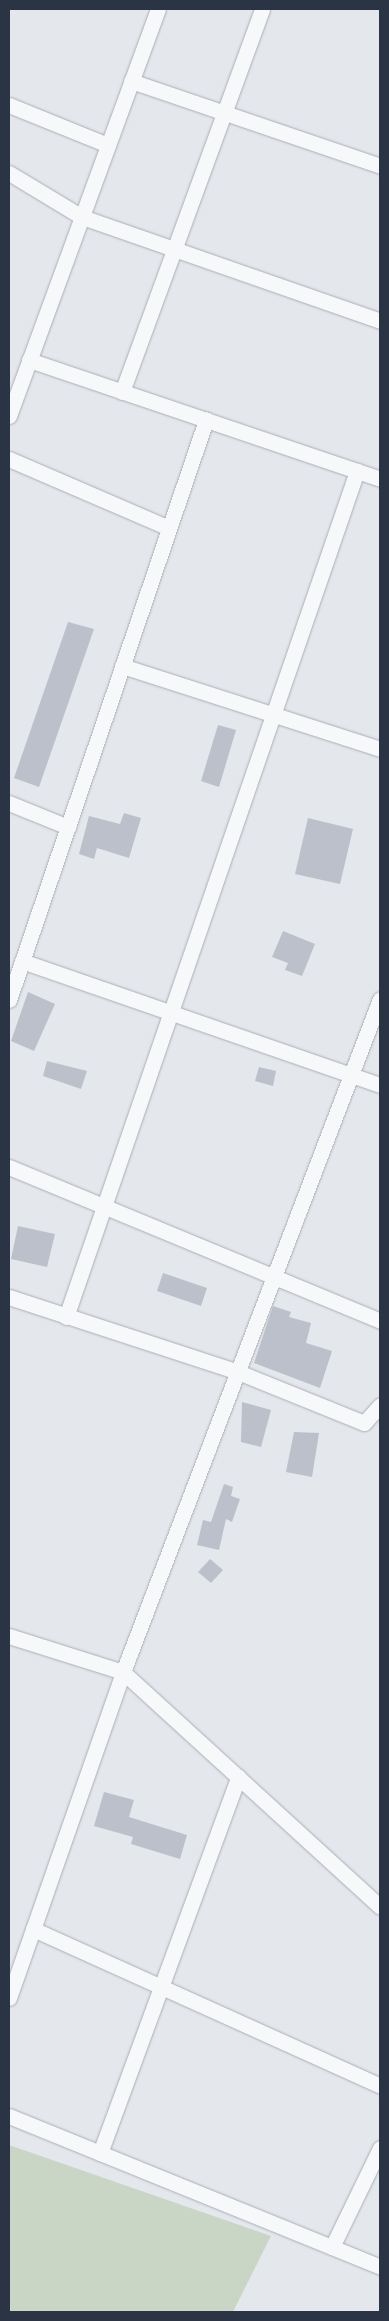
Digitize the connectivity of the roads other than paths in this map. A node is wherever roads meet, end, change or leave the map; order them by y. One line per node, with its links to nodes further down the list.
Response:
1 (158, 9): 3 (street)
2 (262, 9): 5 (street)
3 (131, 81): 5 (street); 6 (street)
4 (9, 105): 6 (street)
5 (224, 113): 7 (street); 10 (street)
6 (108, 145): 9 (street)
7 (380, 166)
8 (9, 173): 9 (street)
9 (82, 217): 10 (street); 12 (street)
10 (174, 249): 11 (street); 13 (street)
11 (380, 321)
12 (29, 360): 13 (street); 14 (street)
13 (122, 392): 15 (street)
14 (9, 416)
15 (206, 420): 17 (street); 19 (street)
16 (9, 459): 19 (street)
17 (357, 471): 18 (street); 21 (street)
18 (380, 479)
19 (169, 528): 20 (street)
20 (122, 666): 21 (street); 24 (street)
21 (273, 714): 22 (street); 28 (street)
22 (380, 749)
23 (9, 803): 24 (street)
24 (68, 827): 25 (street)
25 (22, 961): 27 (street); 28 (street)
26 (380, 999): 29 (street)
27 (9, 1000)
28 (171, 1013): 29 (street); 32 (street)
29 (351, 1075): 30 (street); 33 (street)
30 (380, 1085)
31 (9, 1167): 32 (street)
32 (105, 1207): 33 (street); 35 (street)
33 (274, 1277): 36 (street); 37 (street)
34 (9, 1297): 35 (street)
35 (66, 1317): 37 (street)
36 (380, 1321)
37 (238, 1372): 38 (street); 40 (street)
38 (380, 1404)
39 (9, 1636): 40 (street)
40 (123, 1672): 41 (street); 43 (street)
41 (238, 1777): 42 (street); 44 (street)
42 (380, 1907)
43 (33, 1930): 44 (street); 45 (street)
44 (160, 1989): 46 (street); 49 (street)
45 (9, 1998)
46 (380, 2086)
47 (9, 2116): 49 (street)
48 (380, 2148): 50 (street)
49 (100, 2153): 50 (street)
50 (332, 2247): 51 (street)
51 (380, 2267)

